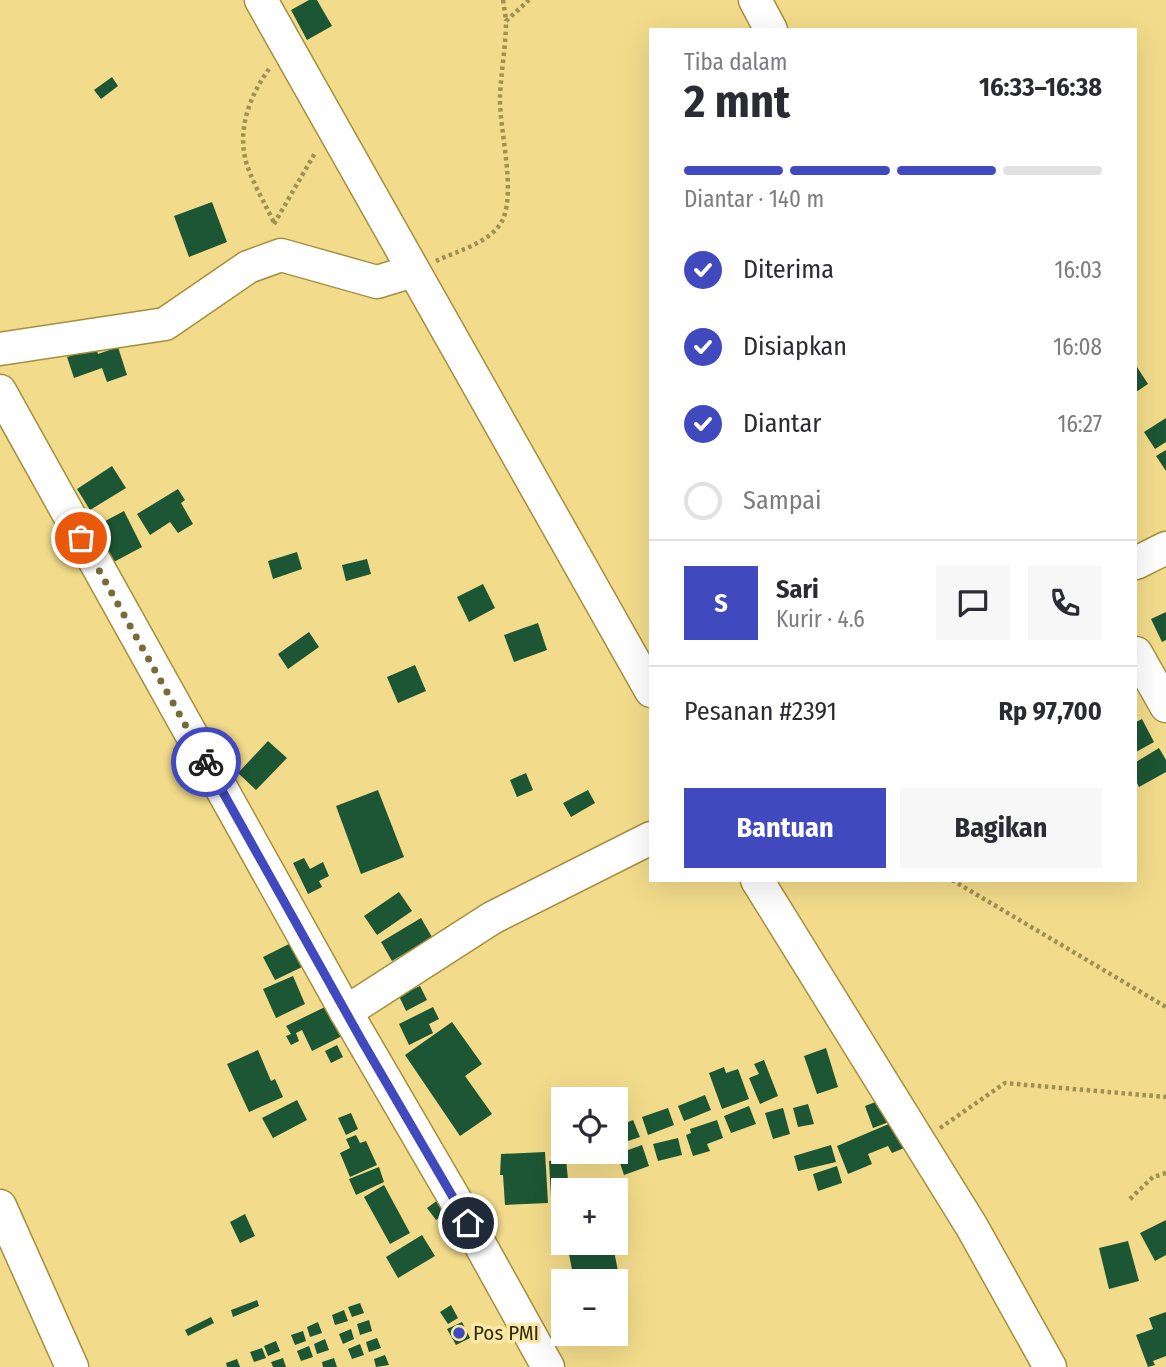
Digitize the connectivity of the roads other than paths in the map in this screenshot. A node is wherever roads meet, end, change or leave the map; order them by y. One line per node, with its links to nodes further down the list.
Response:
1 (261, 0): 4 (street)
2 (755, 0): 3 (street)
3 (770, 28)
4 (413, 271): 5 (street); 10 (street)
5 (0, 349)
6 (0, 391): 14 (street)
7 (1166, 548): 8 (street)
8 (1137, 562)
9 (1137, 655): 11 (street)
10 (649, 687)
11 (1166, 706)
12 (649, 839): 14 (street)
13 (758, 882): 18 (street)
14 (346, 1012): 17 (street)
15 (0, 1206): 16 (street)
16 (72, 1367)
17 (548, 1367)
18 (1050, 1367)

